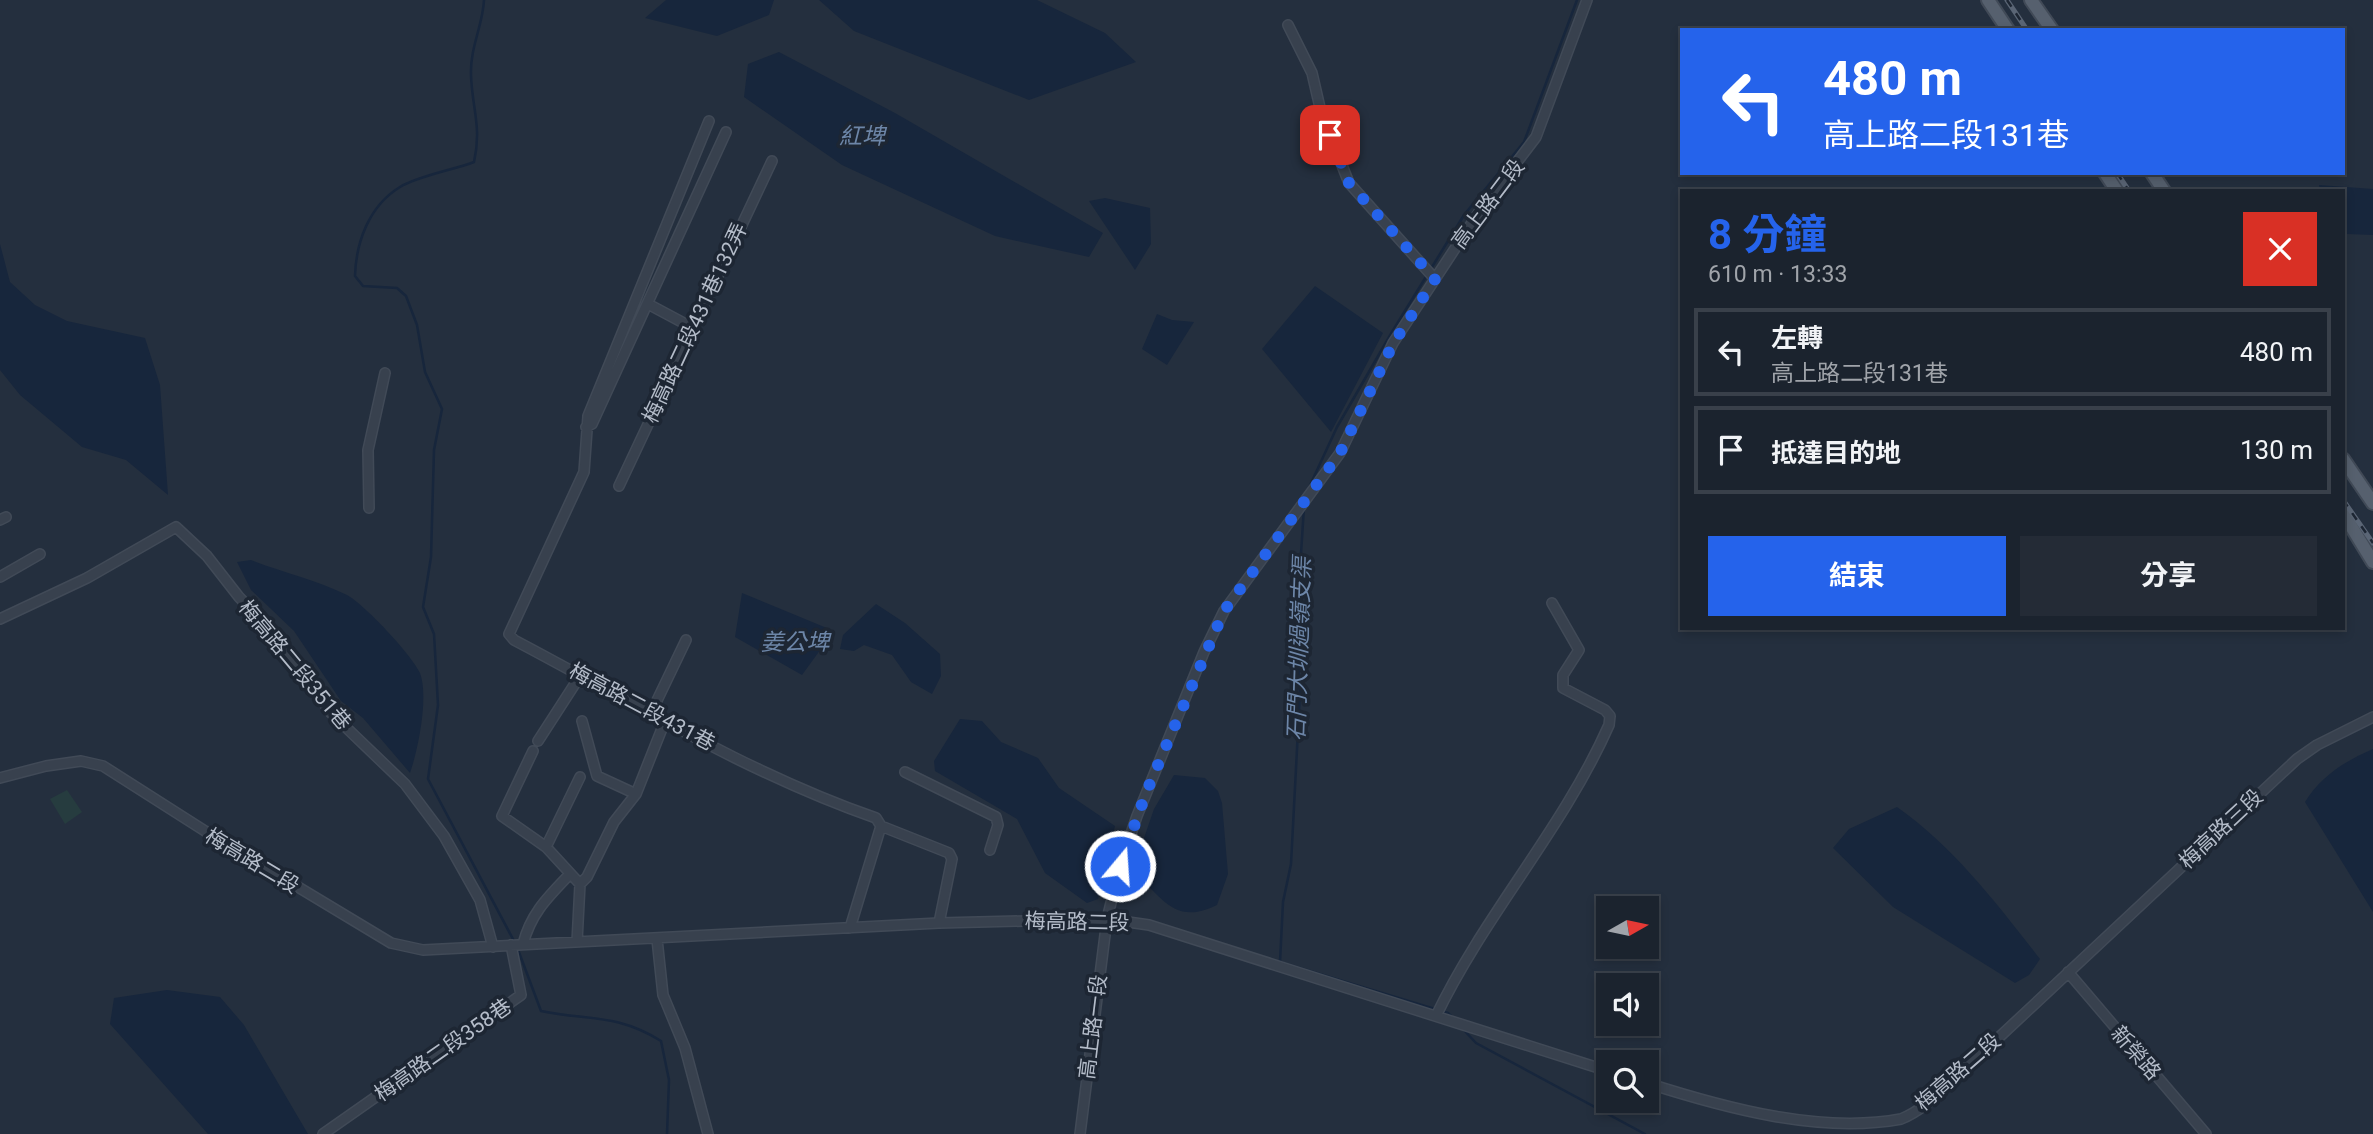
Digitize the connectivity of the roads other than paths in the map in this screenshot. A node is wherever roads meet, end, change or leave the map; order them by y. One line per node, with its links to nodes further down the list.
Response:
1 (1587, 0): 10 (street, 高上路二段)
2 (1988, 0): 5 (main road)
3 (2031, 0): 6 (main road)
4 (1288, 25): 10 (street)
5 (2007, 28)
6 (2051, 28)
7 (709, 121): 14 (street, 梅高路二段431巷)
8 (726, 132): 11 (street, 梅高路二段431巷)
9 (772, 161): 12 (street, 梅高路二段431巷132弄)
10 (1434, 277): 42 (street, 高上路二段)
11 (648, 304): 12 (street); 14 (street, 梅高路二段431巷)
12 (693, 328): 16 (street, 梅高路二段431巷132弄)
13 (385, 373): 18 (street)
14 (586, 427): 26 (street, 梅高路二段431巷)
15 (2345, 462): 17 (main road)
16 (619, 486)
17 (2373, 503)
18 (369, 508)
19 (2345, 516): 21 (main road)
20 (40, 554): 22 (street)
21 (2373, 562)
22 (0, 577)
23 (1552, 603): 52 (street)
24 (0, 619): 49 (street, 梅高路二段351巷)
25 (686, 640): 27 (street)
26 (580, 676): 27 (street, 梅高路二段431巷); 31 (street)
27 (651, 713): 30 (street, 梅高路二段431巷)
28 (2373, 717): 50 (street, 梅高路三段)
29 (582, 721): 36 (street)
30 (665, 721): 36 (street); 37 (street, 梅高路二段431巷)
31 (538, 741)
32 (533, 751): 38 (street)
33 (905, 772): 39 (street)
34 (1, 776): 49 (street, 梅高路二段)
35 (580, 776): 38 (street)
36 (636, 794): 41 (street)
37 (881, 826): 43 (street, 梅高路二段431巷); 44 (street)
38 (546, 847): 40 (street)
39 (990, 850)
40 (570, 874): 41 (street); 47 (street)
41 (580, 884): 46 (street)
42 (1107, 919): 43 (street, 梅高路二段); 52 (street, 梅高路二段); 57 (street, 高上路一段)
43 (939, 923): 44 (street, 梅高路二段)
44 (850, 928): 45 (street, 梅高路二段)
45 (657, 939): 46 (street, 梅高路二段); 56 (street)
46 (577, 942): 47 (street, 梅高路二段)
47 (523, 944): 48 (street, 梅高路二段)
48 (512, 945): 49 (street, 梅高路二段); 55 (street, 梅高路二段358巷)
49 (493, 947)
50 (2083, 959): 51 (street, 梅高路二段)
51 (2068, 972): 54 (street, 梅高路二段); 58 (street, 新榮路)
52 (1436, 1016): 53 (street, 梅高路二段)
53 (1596, 1067)
54 (1659, 1087)
55 (323, 1134)
56 (708, 1134)
57 (1080, 1134)
58 (2206, 1134)

